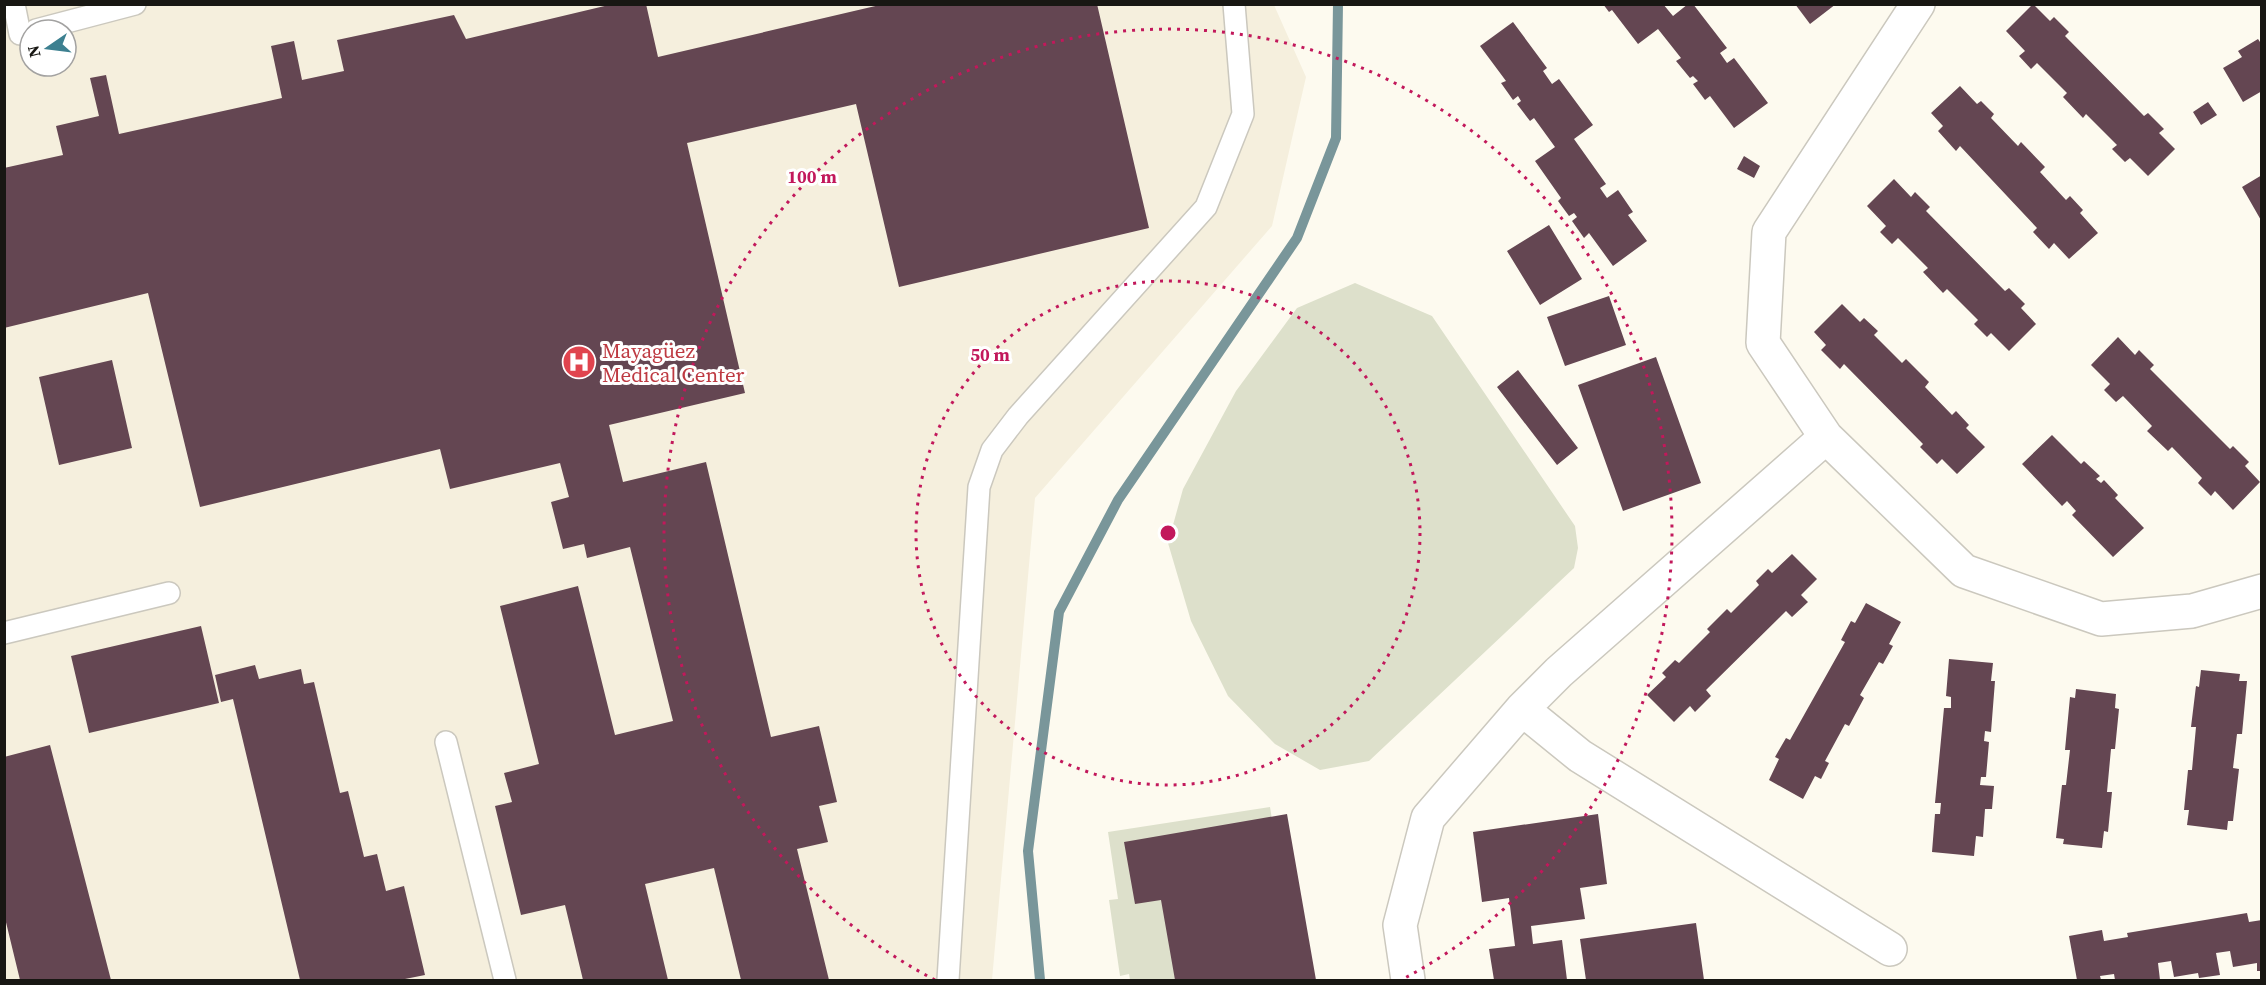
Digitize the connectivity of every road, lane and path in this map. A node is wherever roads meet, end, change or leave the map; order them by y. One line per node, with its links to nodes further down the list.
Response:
1 (1234, 4): 13 (lane)
2 (1918, 4): 5 (street)
3 (131, 5): 4 (lane)
4 (78, 19)
5 (1826, 437): 6 (street); 9 (street)
6 (2262, 591)
7 (169, 592): 8 (lane)
8 (4, 633)
9 (1521, 709): 11 (street); 14 (street)
10 (446, 742): 12 (lane)
11 (1890, 949)
12 (505, 981)
13 (948, 981)
14 (1408, 981)

